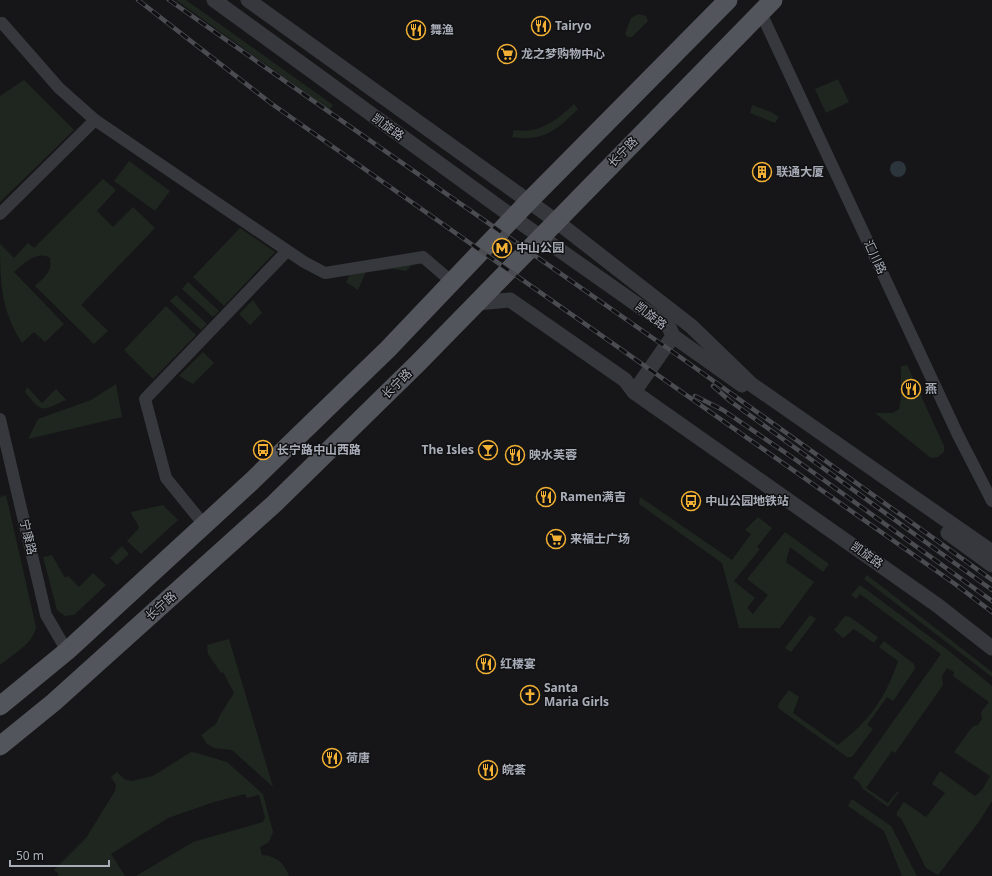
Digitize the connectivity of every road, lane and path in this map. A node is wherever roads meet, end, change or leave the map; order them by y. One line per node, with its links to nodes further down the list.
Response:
1 (214, 0): 9 (street, 凯旋路)
2 (248, 0): 7 (street, 凯旋路)
3 (728, 0): 7 (main road)
4 (767, 6): 10 (main road, 长宁路); 18 (street, 汇川路)
5 (0, 24): 6 (street)
6 (95, 120): 8 (street); 12 (street)
7 (529, 201): 9 (main road); 10 (street, 凯旋路)
8 (0, 214)
9 (514, 218): 11 (street, 凯旋路); 13 (main road)
10 (556, 221): 11 (main road, 长宁路); 20 (street, 凯旋路)
11 (541, 237): 14 (main road, 长宁路); 15 (street, 凯旋路)
12 (287, 251): 13 (street); 19 (street)
13 (452, 282): 19 (main road)
14 (477, 303): 16 (street); 25 (main road, 长宁路)
15 (673, 336): 16 (street, 凯旋路); 21 (street)
16 (634, 392): 22 (street, 凯旋路)
17 (0, 419): 23 (street, 宁康路)
18 (992, 501)
19 (205, 526): 23 (main road)
20 (992, 552)
21 (992, 565)
22 (992, 648)
23 (67, 651): 24 (main road)
24 (0, 706)
25 (0, 746)

